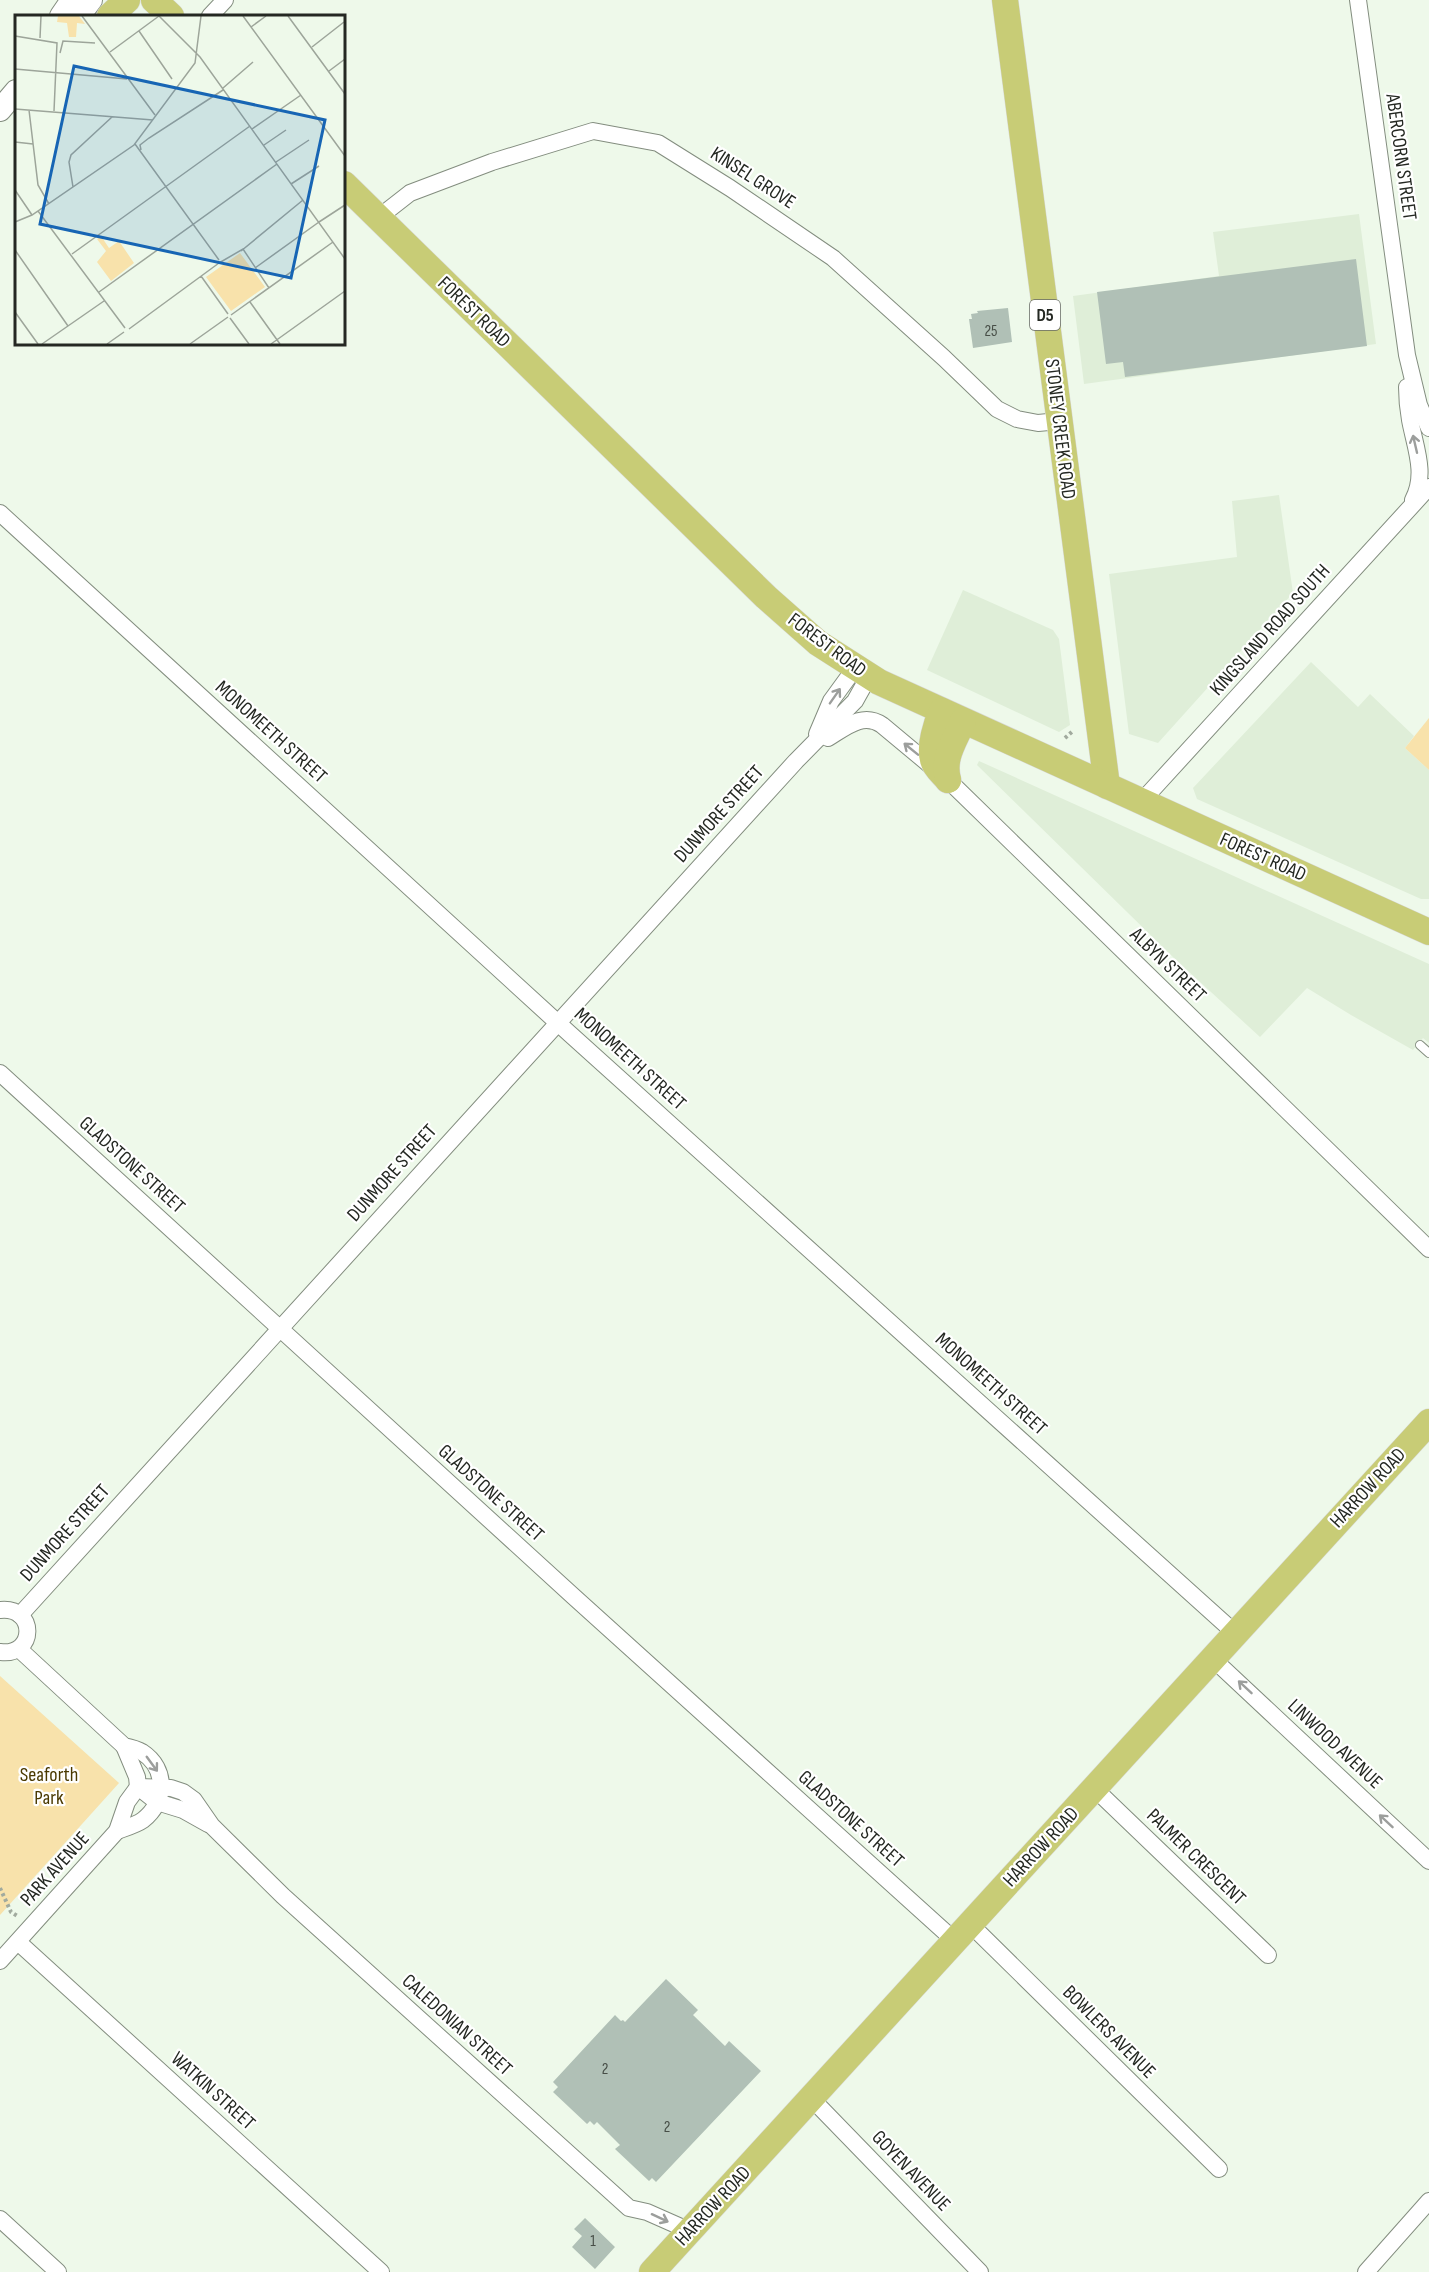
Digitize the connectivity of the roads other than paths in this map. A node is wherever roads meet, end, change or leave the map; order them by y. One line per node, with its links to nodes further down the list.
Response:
1 (72, 0): 8 (main road)
2 (91, 0): 9 (main road)
3 (127, 0): 10 (main road)
4 (154, 0): 11 (main road)
5 (225, 0): 12 (street)
6 (1005, 0): 18 (main road, STONEY CREEK ROAD / D5)
7 (1359, 0): 17 (street, ABERCORN STREET)
8 (62, 15)
9 (81, 15)
10 (111, 15)
11 (170, 15)
12 (211, 15)
13 (15, 92): 14 (main road)
14 (0, 110)
15 (345, 185): 16 (main road, FOREST ROAD)
16 (378, 218): 18 (street, KINSEL GROVE); 23 (main road, FOREST ROAD)
17 (1407, 355): 19 (street, ABERCORN STREET); 22 (street, ABERCORN STREET, one-way to 17)
18 (1059, 421): 28 (main road, STONEY CREEK ROAD / D5)
19 (1429, 428)
20 (1429, 487): 22 (street, KINGSLAND ROAD SOUTH)
21 (0, 513): 31 (street, MONOMEETH STREET)
22 (1401, 518): 29 (street, KINGSLAND ROAD SOUTH)
23 (862, 672): 24 (main road, FOREST ROAD); 26 (street, DUNMORE STREET)
24 (953, 716): 27 (main road); 28 (main road, FOREST ROAD)
25 (872, 719): 26 (street, DUNMORE STREET); 27 (street, ALBYN STREET, one-way to 25)
26 (796, 761): 31 (street, DUNMORE STREET)
27 (948, 780): 35 (street, ALBYN STREET)
28 (1107, 786): 29 (main road, FOREST ROAD)
29 (1141, 802): 30 (main road, FOREST ROAD)
30 (1429, 932)
31 (558, 1023): 36 (street, DUNMORE STREET); 40 (street, MONOMEETH STREET)
32 (1420, 1045): 33 (lane)
33 (1429, 1053)
34 (0, 1073): 36 (street, GLADSTONE STREET)
35 (1429, 1249)
36 (280, 1328): 39 (street, DUNMORE STREET); 50 (street, GLADSTONE STREET)
37 (1429, 1422): 40 (main road, HARROW ROAD)
38 (0, 1610): 39 (street)
39 (20, 1615): 41 (street)
40 (1235, 1633): 43 (main road, HARROW ROAD)
41 (19, 1649): 42 (street); 44 (street)
42 (0, 1652)
43 (1212, 1658): 46 (main road, HARROW ROAD); 49 (street, LINWOOD AVENUE, one-way to 43)
44 (124, 1746): 45 (street); 47 (street, one-way to 47)
45 (138, 1787): 47 (street, CALEDONIAN STREET); 48 (street, PARK AVENUE)
46 (1095, 1789): 50 (main road, HARROW ROAD); 52 (street, PALMER CRESCENT)
47 (160, 1795): 48 (street, PARK AVENUE); 58 (street, CALEDONIAN STREET, one-way to 58)
48 (117, 1831): 51 (street, PARK AVENUE)
49 (1429, 1861)
50 (963, 1933): 54 (main road, HARROW ROAD); 55 (street, BOWLERS AVENUE)
51 (18, 1942): 53 (street, PARK AVENUE); 60 (street, WATKIN STREET)
52 (1268, 1954)
53 (0, 1961)
54 (812, 2099): 58 (main road, HARROW ROAD); 62 (street, GOYEN AVENUE)
55 (1219, 2169)
56 (1429, 2201): 63 (street)
57 (0, 2219): 59 (street)
58 (690, 2231): 61 (main road, HARROW ROAD)
59 (58, 2272)
60 (381, 2272)
61 (652, 2272)
62 (980, 2272)
63 (1366, 2272)

